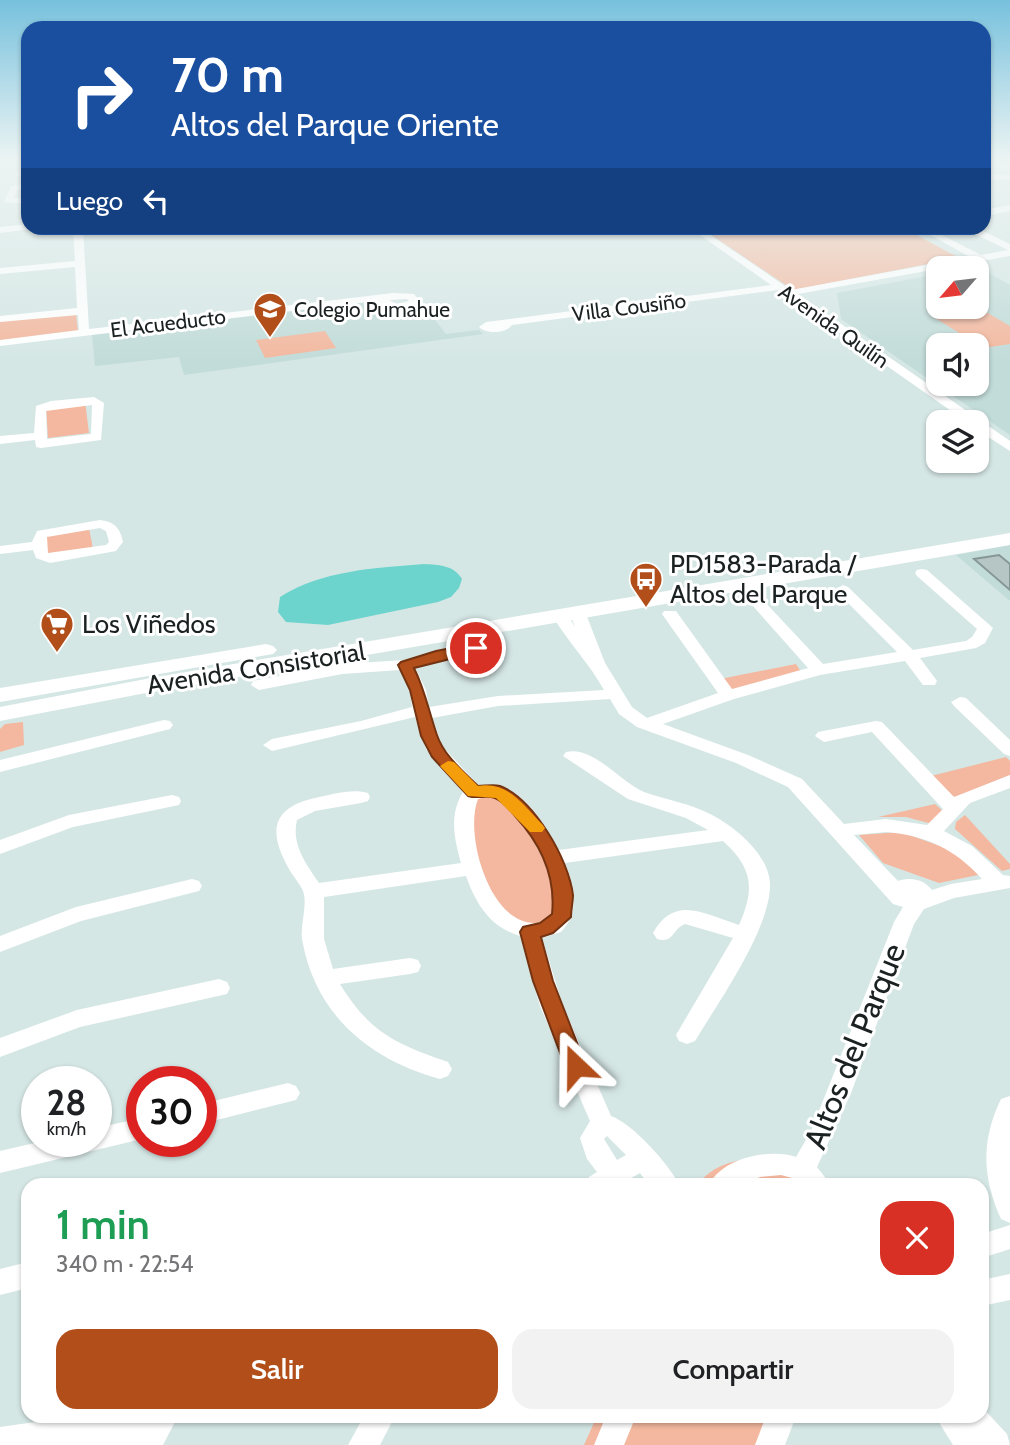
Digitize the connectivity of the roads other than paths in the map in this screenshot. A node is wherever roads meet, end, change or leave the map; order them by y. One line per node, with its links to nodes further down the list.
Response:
1 (21, 228): 2 (street)
2 (0, 230)
3 (78, 235): 10 (street)
4 (705, 235): 15 (street, Avenida Quilín)
5 (939, 235): 8 (street)
6 (982, 235): 7 (street)
7 (1007, 254): 9 (street, Villa Cousiño)
8 (975, 256)
9 (989, 257)
10 (79, 264): 12 (street); 18 (street)
11 (926, 269): 13 (street, Villa Cousiño)
12 (0, 271)
13 (839, 285): 14 (street, Villa Cousiño); 17 (street)
14 (818, 289): 15 (street, Villa Cousiño); 17 (street)
15 (784, 291): 19 (street, Avenida Quilín); 21 (street, Villa Cousiño)
16 (377, 298): 22 (street, El Acueducto)
17 (829, 298): 19 (street)
18 (83, 311): 20 (street); 22 (street)
19 (820, 315): 24 (street, Avenida Quilín)
20 (0, 319)
21 (508, 322)
22 (84, 332): 23 (street, El Acueducto)
23 (0, 343)
24 (959, 410)
25 (989, 432): 28 (street, Avenida Quilín)
26 (40, 436): 26 (street); 27 (street)
27 (0, 440)
28 (1010, 447)
29 (1010, 528): 33 (main road, Avenida Consistorial)
30 (1010, 539): 33 (main road, Avenida Consistorial)
31 (38, 545): 31 (street); 32 (street)
32 (0, 550)
33 (898, 552): 34 (main road, Avenida Consistorial)
34 (841, 562): 39 (main road, Avenida Consistorial); 40 (main road, Avenida Consistorial)
35 (922, 573): 42 (street)
36 (843, 590): 42 (street)
37 (758, 603): 44 (street)
38 (670, 614): 49 (street)
39 (569, 615): 40 (main road, Avenida Consistorial); 47 (street)
40 (391, 637): 48 (main road, Avenida Consistorial); 52 (main road, Avenida Consistorial)
41 (488, 645): 43 (street)
42 (909, 656): 44 (street); 45 (street)
43 (406, 665): 46 (street); 51 (street)
44 (819, 670): 49 (street)
45 (929, 681)
46 (259, 685)
47 (615, 694): 51 (street); 53 (street)
48 (0, 695)
49 (729, 695): 53 (street)
50 (960, 702): 57 (street)
51 (422, 712): 56 (street); 61 (street)
52 (0, 714)
53 (646, 724): 65 (street)
54 (164, 726): 59 (street)
55 (824, 736): 64 (street)
56 (272, 744)
57 (1010, 750)
58 (572, 756): 67 (street)
59 (0, 766)
60 (1010, 780): 64 (street)
61 (474, 792): 69 (street); 70 (street)
62 (360, 797): 73 (street)
63 (172, 801): 68 (street)
64 (953, 807): 66 (street)
65 (839, 831): 66 (street); 74 (street)
66 (931, 833): 71 (street)
67 (726, 834): 69 (street); 77 (street)
68 (0, 847)
69 (553, 858): 75 (street)
70 (473, 868): 73 (street); 75 (street)
71 (1004, 883): 74 (street)
72 (192, 886): 78 (street)
73 (313, 891): 80 (street)
74 (910, 899): 92 (street, Altos del Parque)
75 (530, 932): 88 (street)
76 (664, 933): 77 (street)
77 (744, 934): 82 (street)
78 (0, 944)
79 (410, 966): 80 (street)
80 (326, 978): 84 (street)
81 (219, 988): 83 (street)
82 (687, 1035)
83 (0, 1048)
84 (440, 1069)
85 (288, 1093): 87 (street)
86 (1010, 1106): 97 (street)
87 (217, 1110)
88 (603, 1124): 90 (street); 93 (street)
89 (21, 1157): 91 (street)
90 (641, 1159): 94 (street); 95 (street)
91 (0, 1162)
92 (810, 1177): 96 (street, Altos del Parque)
93 (609, 1178)
94 (616, 1178)
95 (659, 1178)
96 (734, 1178)
97 (1010, 1211)
98 (1010, 1237): 99 (street)
99 (989, 1244)
100 (21, 1277): 101 (street)
101 (0, 1282)
102 (1010, 1287): 103 (street)
103 (989, 1292)
104 (376, 1423): 111 (street)
105 (618, 1423): 112 (street)
106 (778, 1423): 113 (street)
107 (955, 1423): 114 (street)
108 (976, 1423): 115 (street)
109 (153, 1432): 110 (street)
110 (0, 1442)
111 (363, 1445)
112 (609, 1445)
113 (770, 1445)
114 (971, 1445)
115 (996, 1445)

